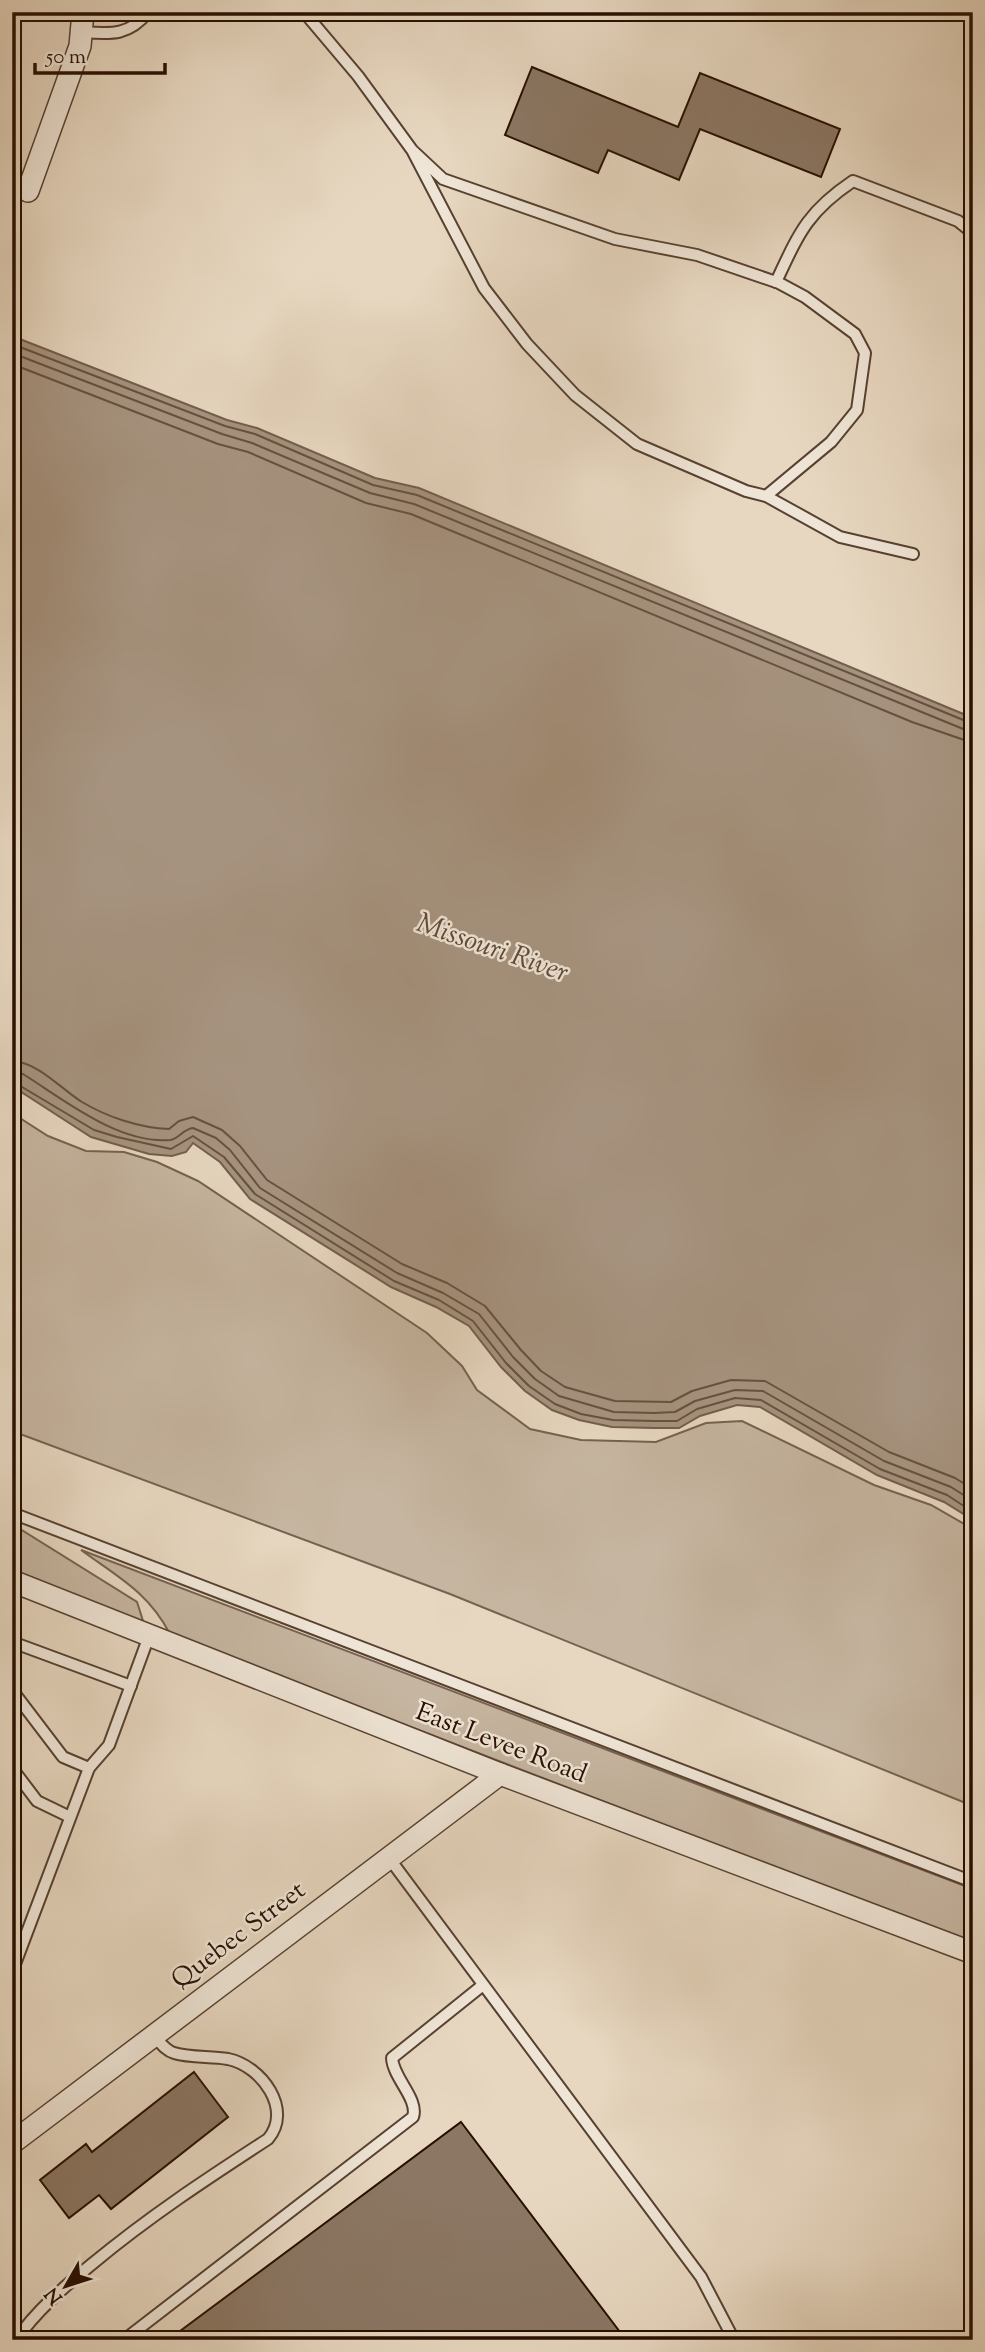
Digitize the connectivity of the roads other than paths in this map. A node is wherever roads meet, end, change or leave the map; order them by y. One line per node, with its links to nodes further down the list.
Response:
1 (148, 12): 3 (lane)
2 (304, 12): 4 (lane)
3 (83, 22): 5 (street)
4 (412, 150): 7 (lane); 8 (lane)
5 (28, 191)
6 (973, 233): 7 (lane)
7 (776, 282): 8 (lane)
8 (766, 496): 9 (lane)
9 (914, 554)
10 (12, 1513): 21 (lane)
11 (12, 1581): 12 (street, East Levee Road)
12 (149, 1636): 14 (lane); 18 (street, East Levee Road)
13 (12, 1642): 14 (lane)
14 (131, 1686): 17 (lane)
15 (12, 1690): 17 (lane)
16 (12, 1768): 19 (lane)
17 (89, 1768): 19 (lane)
18 (500, 1774): 20 (street, Quebec Street); 22 (street, East Levee Road)
19 (70, 1817): 23 (lane)
20 (389, 1858): 24 (lane); 25 (street, Quebec Street)
21 (973, 1882)
22 (973, 1953)
23 (12, 1972)
24 (483, 1985): 28 (lane); 29 (lane)
25 (154, 2036): 26 (street, Quebec Street); 27 (lane)
26 (12, 2143)
27 (16, 2340)
28 (124, 2340)
29 (734, 2340)

